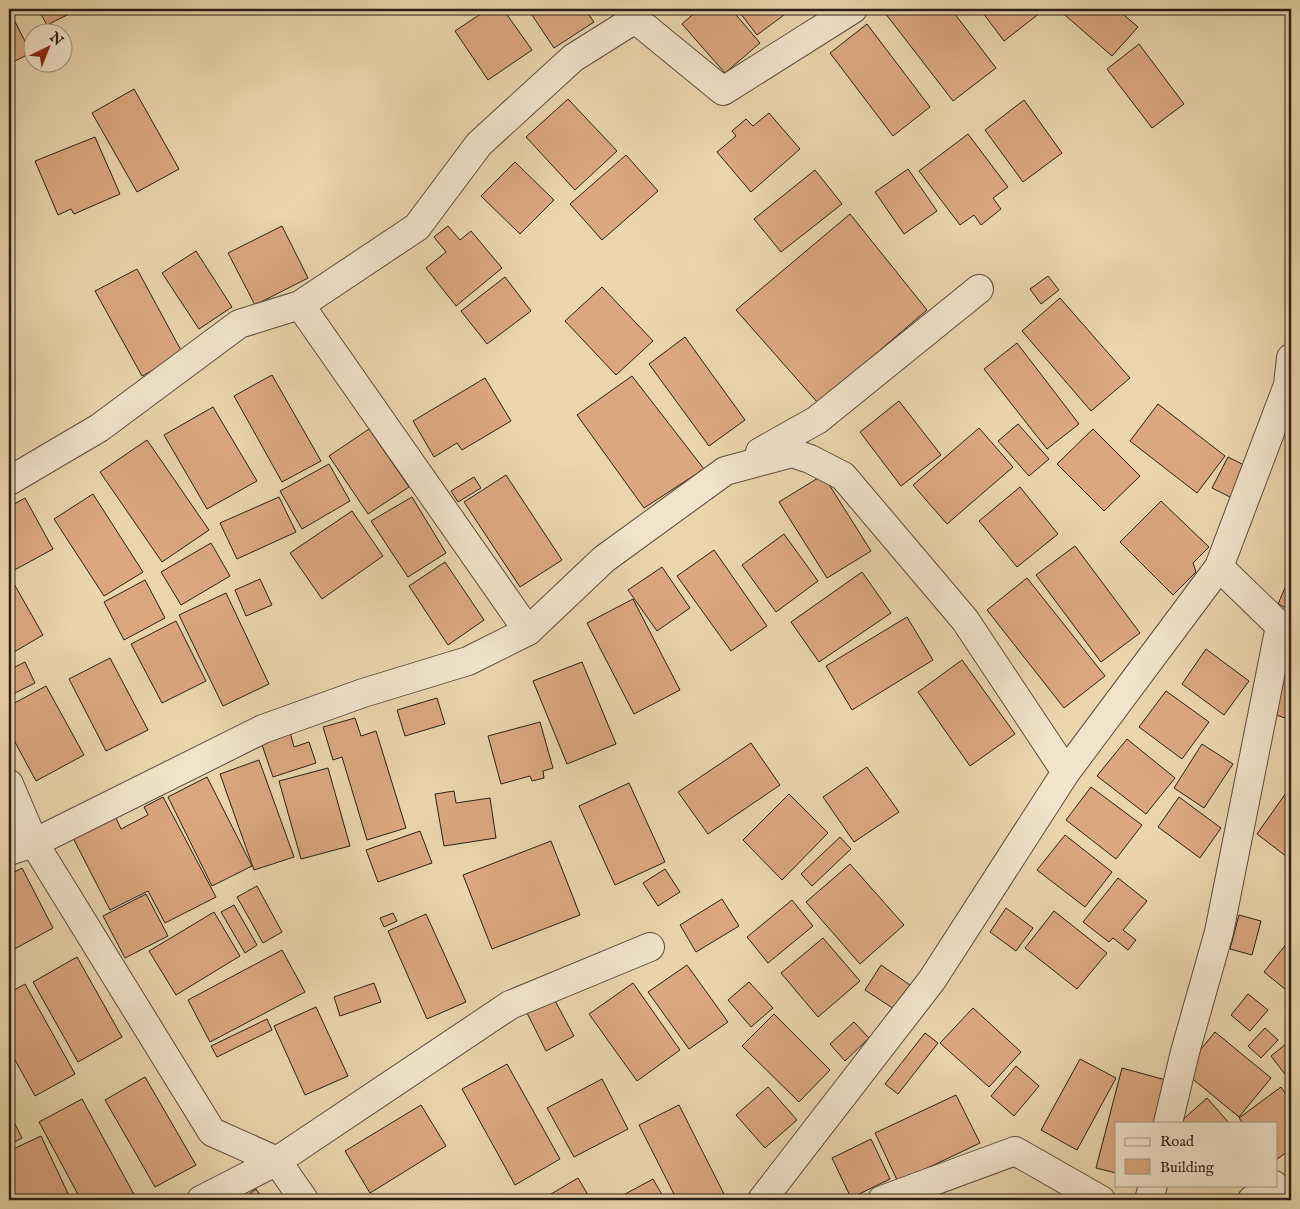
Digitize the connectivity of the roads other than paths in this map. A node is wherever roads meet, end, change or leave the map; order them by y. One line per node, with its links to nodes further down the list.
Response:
1 (853, 9): 3 (street)
2 (979, 289): 5 (street)
3 (300, 305): 6 (street); 9 (street)
4 (1291, 358): 7 (street)
5 (725, 471): 9 (street); 10 (street)
6 (9, 481)
7 (1219, 567): 8 (street); 10 (street)
8 (1286, 629): 15 (street)
9 (528, 631): 12 (street)
10 (1066, 772): 23 (street)
11 (9, 784): 12 (street)
12 (34, 843): 13 (street); 16 (street)
13 (9, 851)
14 (650, 947): 16 (street)
15 (1168, 1122)
16 (277, 1161): 21 (street); 22 (street)
17 (1291, 1174): 18 (street)
18 (1278, 1183)
19 (1153, 1186): 26 (street)
20 (1273, 1186): 27 (street)
21 (201, 1200)
22 (304, 1200)
23 (762, 1200)
24 (882, 1200): 25 (street)
25 (1101, 1200)
26 (1150, 1200)
27 (1252, 1200)

